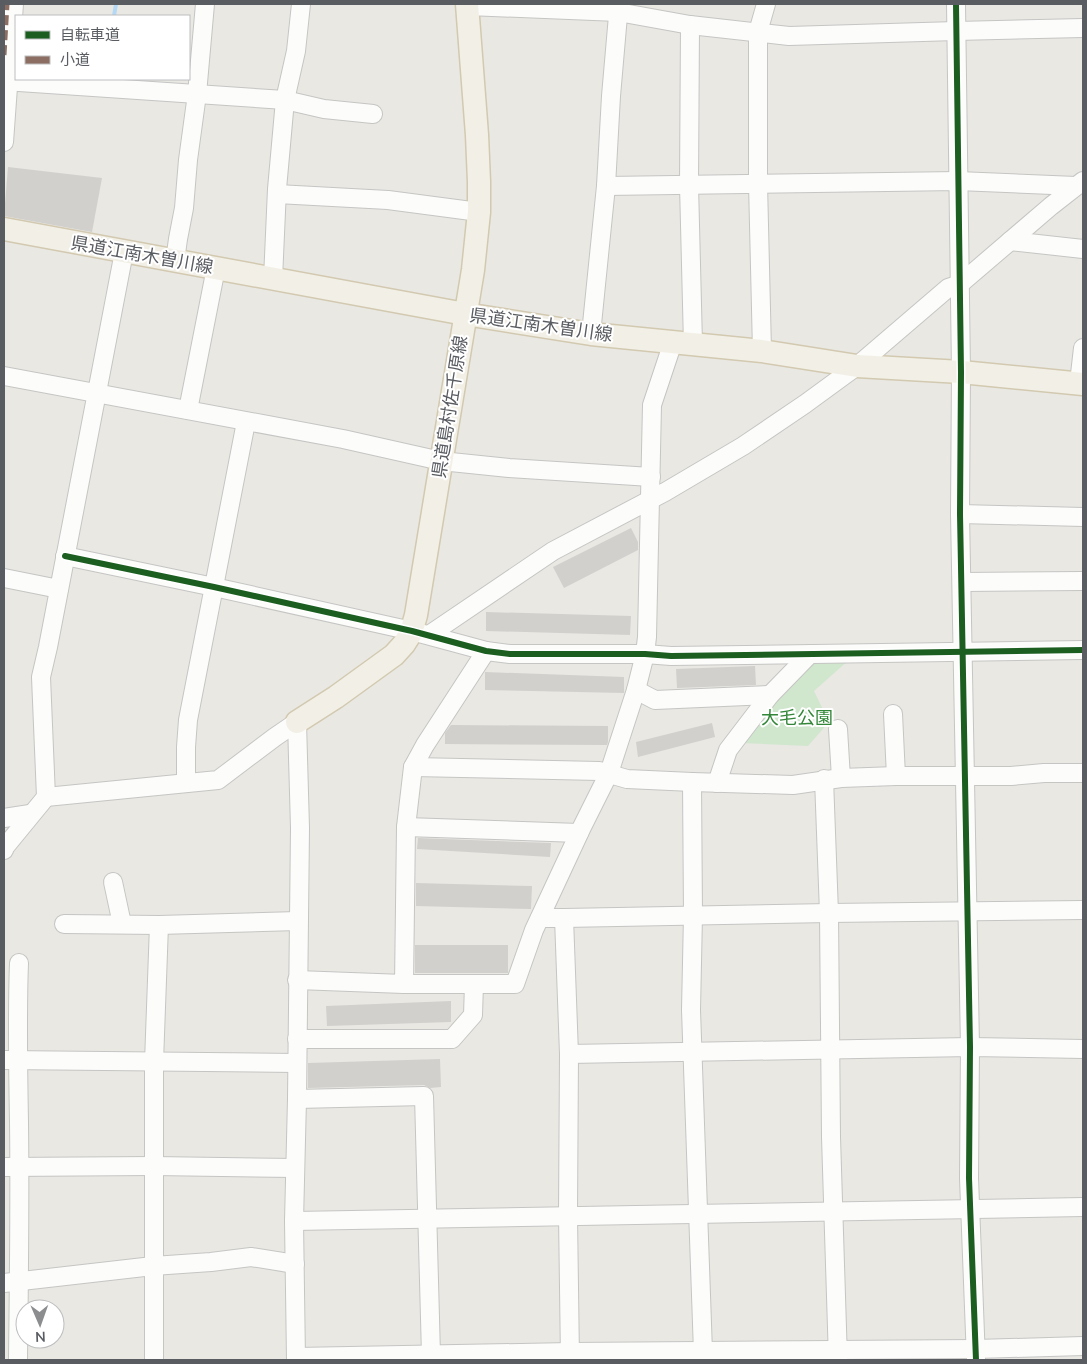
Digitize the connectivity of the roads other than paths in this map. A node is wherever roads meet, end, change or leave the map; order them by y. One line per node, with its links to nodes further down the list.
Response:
1 (14, 4): 12 (street)
2 (205, 4): 13 (street)
3 (301, 4): 14 (street)
4 (766, 4): 11 (street)
5 (956, 4): 10 (street)
6 (467, 5): 7 (street); 23 (main road, 県道島村佐千原線)
7 (618, 8): 8 (street); 21 (street)
8 (690, 25): 11 (street); 20 (street)
9 (1083, 28): 10 (street)
10 (956, 31): 11 (street); 17 (street)
11 (758, 32): 18 (street)
12 (6, 82): 13 (street); 16 (street)
13 (197, 94): 14 (street); 28 (street)
14 (285, 100): 15 (street); 22 (street)
15 (373, 114)
16 (4, 142)
17 (958, 182): 18 (street); 19 (street); 31 (street)
18 (758, 183): 20 (street); 36 (street)
19 (1080, 183): 25 (street)
20 (689, 185): 21 (street); 34 (street)
21 (606, 186): 33 (street)
22 (277, 194): 23 (street); 30 (street)
23 (479, 212): 32 (main road, 県道島村佐千原線)
24 (4, 229): 27 (main road, 県道江南木曽川線)
25 (1010, 240): 26 (street); 31 (street)
26 (1083, 249)
27 (124, 252): 28 (main road, 県道江南木曽川線); 41 (street)
28 (175, 261): 29 (main road, 県道江南木曽川線)
29 (216, 268): 30 (main road, 県道江南木曽川線); 42 (street)
30 (273, 279): 32 (main road, 県道江南木曽川線)
31 (960, 284): 37 (street); 38 (street)
32 (465, 314): 33 (main road, 県道江南木曽川線); 44 (main road, 県道島村佐千原線)
33 (591, 334): 34 (main road, 県道江南木曽川線)
34 (683, 343): 36 (main road, 県道江南木曽川線); 45 (street)
35 (1083, 348): 40 (street)
36 (762, 351): 37 (main road, 県道江南木曽川線)
37 (857, 366): 38 (main road, 県道江南木曽川線); 46 (street)
38 (961, 372): 40 (main road, 県道江南木曽川線); 47 (street)
39 (4, 376): 41 (street)
40 (1081, 383)
41 (97, 393): 42 (street); 49 (street)
42 (188, 410): 43 (street)
43 (246, 422): 44 (street); 53 (street)
44 (442, 461): 45 (street); 55 (main road, 県道島村佐千原線)
45 (651, 477): 46 (street)
46 (650, 500): 55 (street); 59 (street)
47 (960, 514): 48 (street); 52 (street)
48 (1083, 517)
49 (65, 556): 53 (street); 54 (street)
50 (4, 578): 54 (street)
51 (1083, 581): 52 (street)
52 (962, 582): 58 (street)
53 (214, 586): 55 (street); 73 (street)
54 (59, 589): 75 (street)
55 (420, 633): 57 (street); 64 (main road, 県道島村佐千原線)
56 (1083, 650): 58 (street)
57 (486, 651): 59 (street); 66 (street)
58 (963, 651): 60 (street); 70 (street)
59 (645, 654): 60 (street); 61 (street)
60 (810, 654): 62 (street)
61 (636, 690): 62 (street); 68 (street)
62 (770, 695): 74 (street)
63 (893, 714): 69 (street)
64 (297, 722): 73 (street); 88 (street)
65 (838, 729): 71 (street)
66 (413, 767): 68 (street); 78 (street)
67 (1083, 773): 70 (street)
68 (609, 774): 72 (street); 79 (street)
69 (896, 776): 70 (street); 71 (street)
70 (965, 776): 83 (street)
71 (833, 778): 74 (street); 84 (street)
72 (692, 782): 74 (street); 85 (street)
73 (186, 783): 75 (street)
74 (717, 783)
75 (46, 797): 76 (street)
76 (30, 814): 77 (street); 80 (street)
77 (4, 818)
78 (406, 827): 79 (street); 94 (street)
79 (579, 833): 86 (street)
80 (4, 850)
81 (113, 882): 90 (street)
82 (1083, 910): 83 (street)
83 (968, 912): 84 (street); 98 (street)
84 (830, 913): 85 (street); 99 (street)
85 (692, 915): 87 (street); 101 (street)
86 (540, 918): 87 (street); 95 (street)
87 (564, 918): 102 (street)
88 (298, 921): 91 (street); 93 (street)
89 (64, 924): 90 (street)
90 (122, 924): 91 (street)
91 (160, 925): 104 (street)
92 (18, 963): 96 (street)
93 (297, 980): 94 (street); 97 (street)
94 (404, 984): 95 (street)
95 (474, 984): 97 (street)
96 (11, 995): 103 (street)
97 (297, 1038): 105 (street)
98 (970, 1047): 99 (street); 100 (street); 111 (street)
99 (830, 1049): 101 (street); 112 (street)
100 (1083, 1049)
101 (692, 1053): 102 (street); 113 (street)
102 (568, 1054): 114 (street)
103 (11, 1061): 104 (street); 108 (street)
104 (154, 1062): 105 (street); 107 (street)
105 (296, 1063): 106 (street)
106 (296, 1099): 109 (street); 115 (street)
107 (154, 1166): 108 (street); 109 (street); 118 (street)
108 (11, 1167): 119 (street)
109 (295, 1168): 116 (street)
110 (1083, 1207): 111 (street)
111 (971, 1209): 112 (street); 122 (street)
112 (834, 1212): 113 (street); 124 (street)
113 (698, 1214): 114 (street); 121 (street)
114 (568, 1216): 115 (street); 123 (street)
115 (427, 1218): 116 (street); 125 (street)
116 (294, 1221): 117 (street)
117 (295, 1264): 118 (street); 126 (street)
118 (153, 1266): 119 (street); 128 (street)
119 (12, 1283): 127 (street)
120 (1083, 1346): 122 (street)
121 (703, 1352): 123 (street); 124 (street)
122 (976, 1355): 124 (street)
123 (570, 1356): 125 (street)
124 (838, 1356)
125 (428, 1357): 126 (street)
126 (296, 1359)
127 (18, 1360)
128 (154, 1360)

